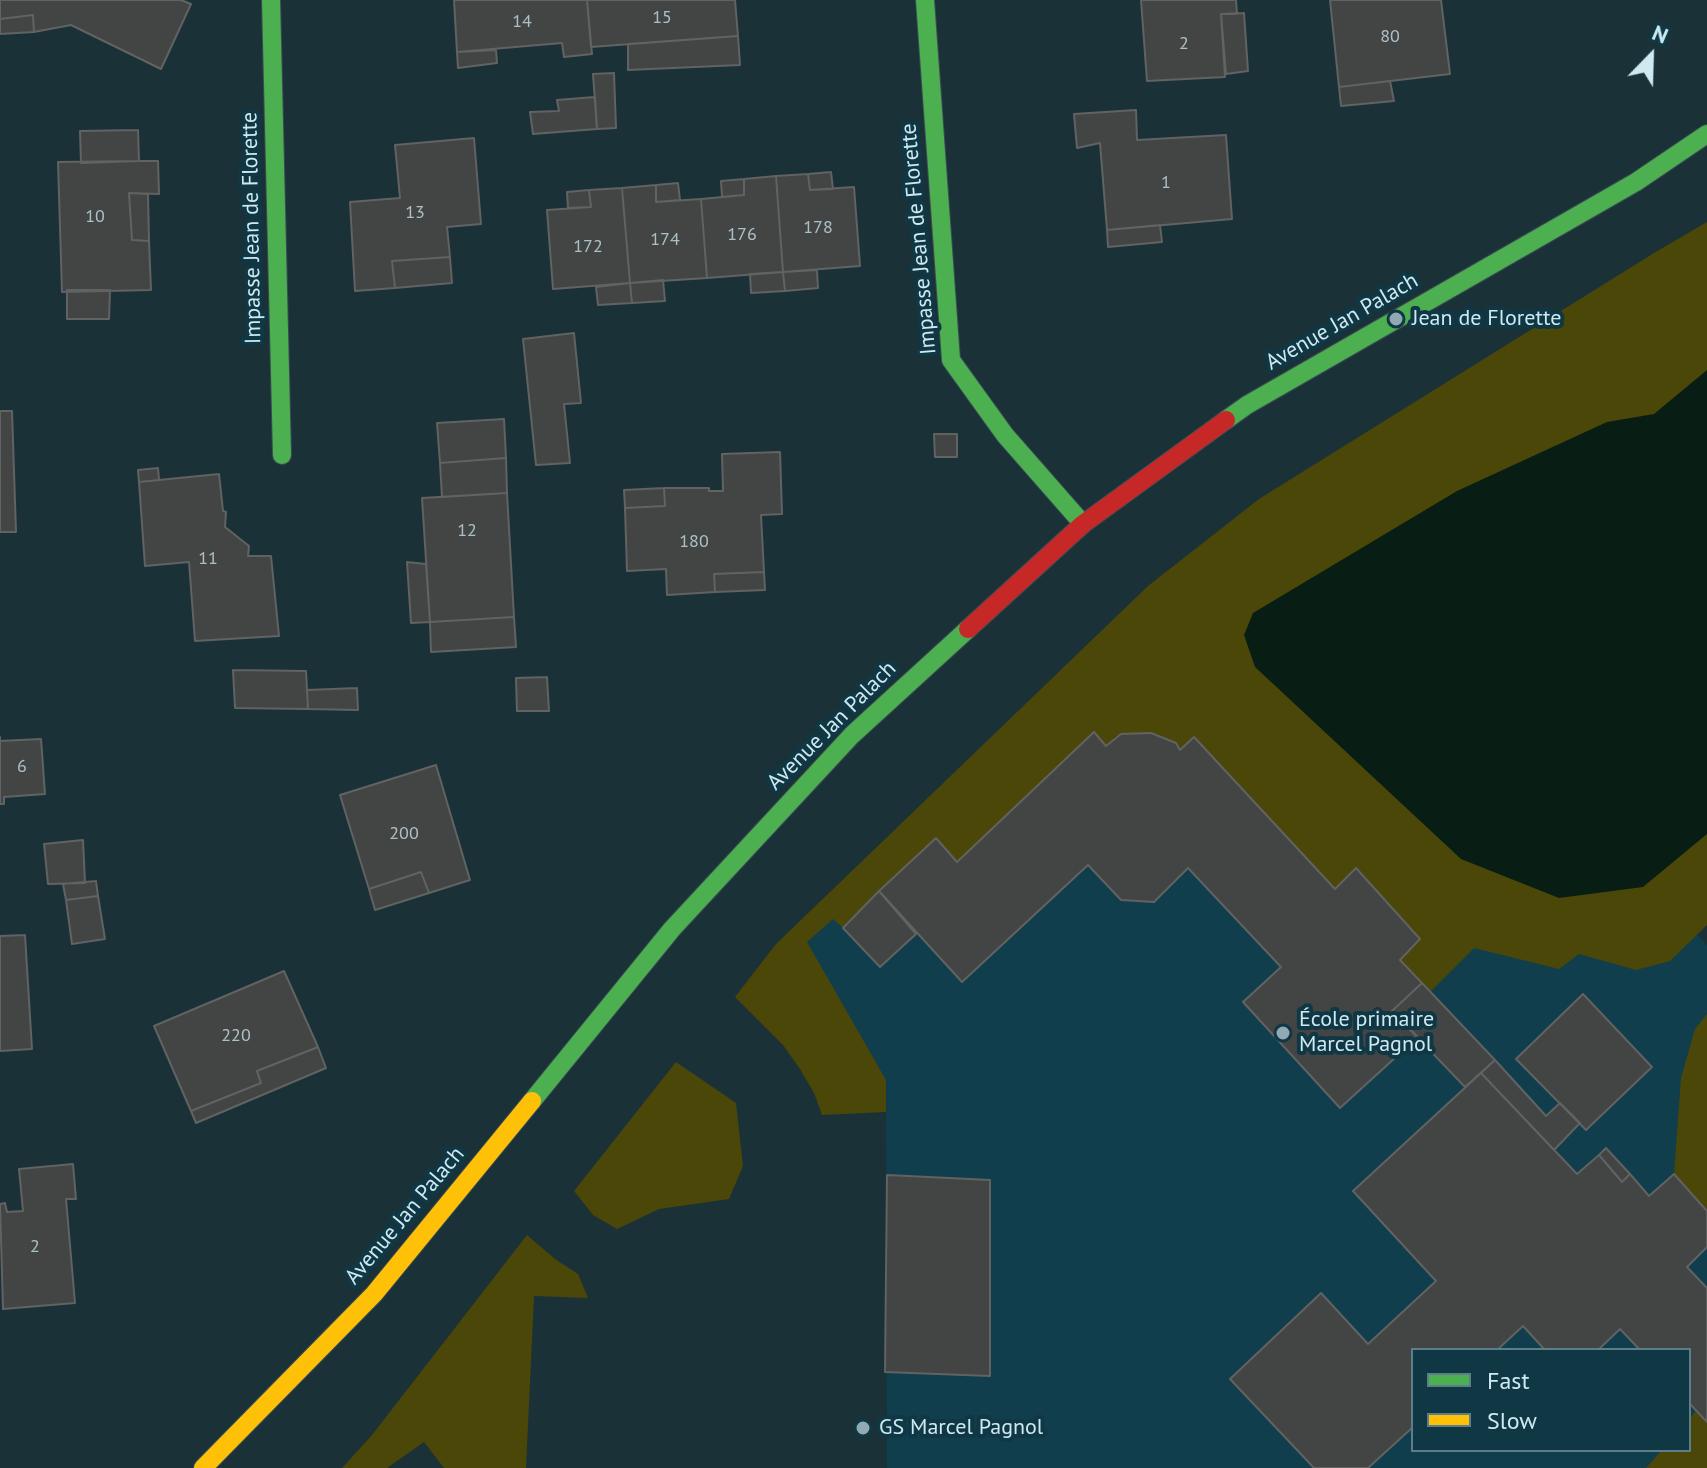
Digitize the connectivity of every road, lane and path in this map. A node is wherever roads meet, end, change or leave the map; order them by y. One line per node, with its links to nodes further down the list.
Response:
1 (271, 0): 6 (street, Impasse Jean de Florette)
2 (925, 0): 7 (street, Impasse Jean de Florette)
3 (1707, 134): 5 (street, Avenue Jan Palach)
4 (1678, 175): 5 (street, Avenue Jan Palach)
5 (1636, 182): 7 (street, Avenue Jan Palach)
6 (282, 455)
7 (1083, 524): 8 (street, Avenue Jan Palach)
8 (203, 1468)

